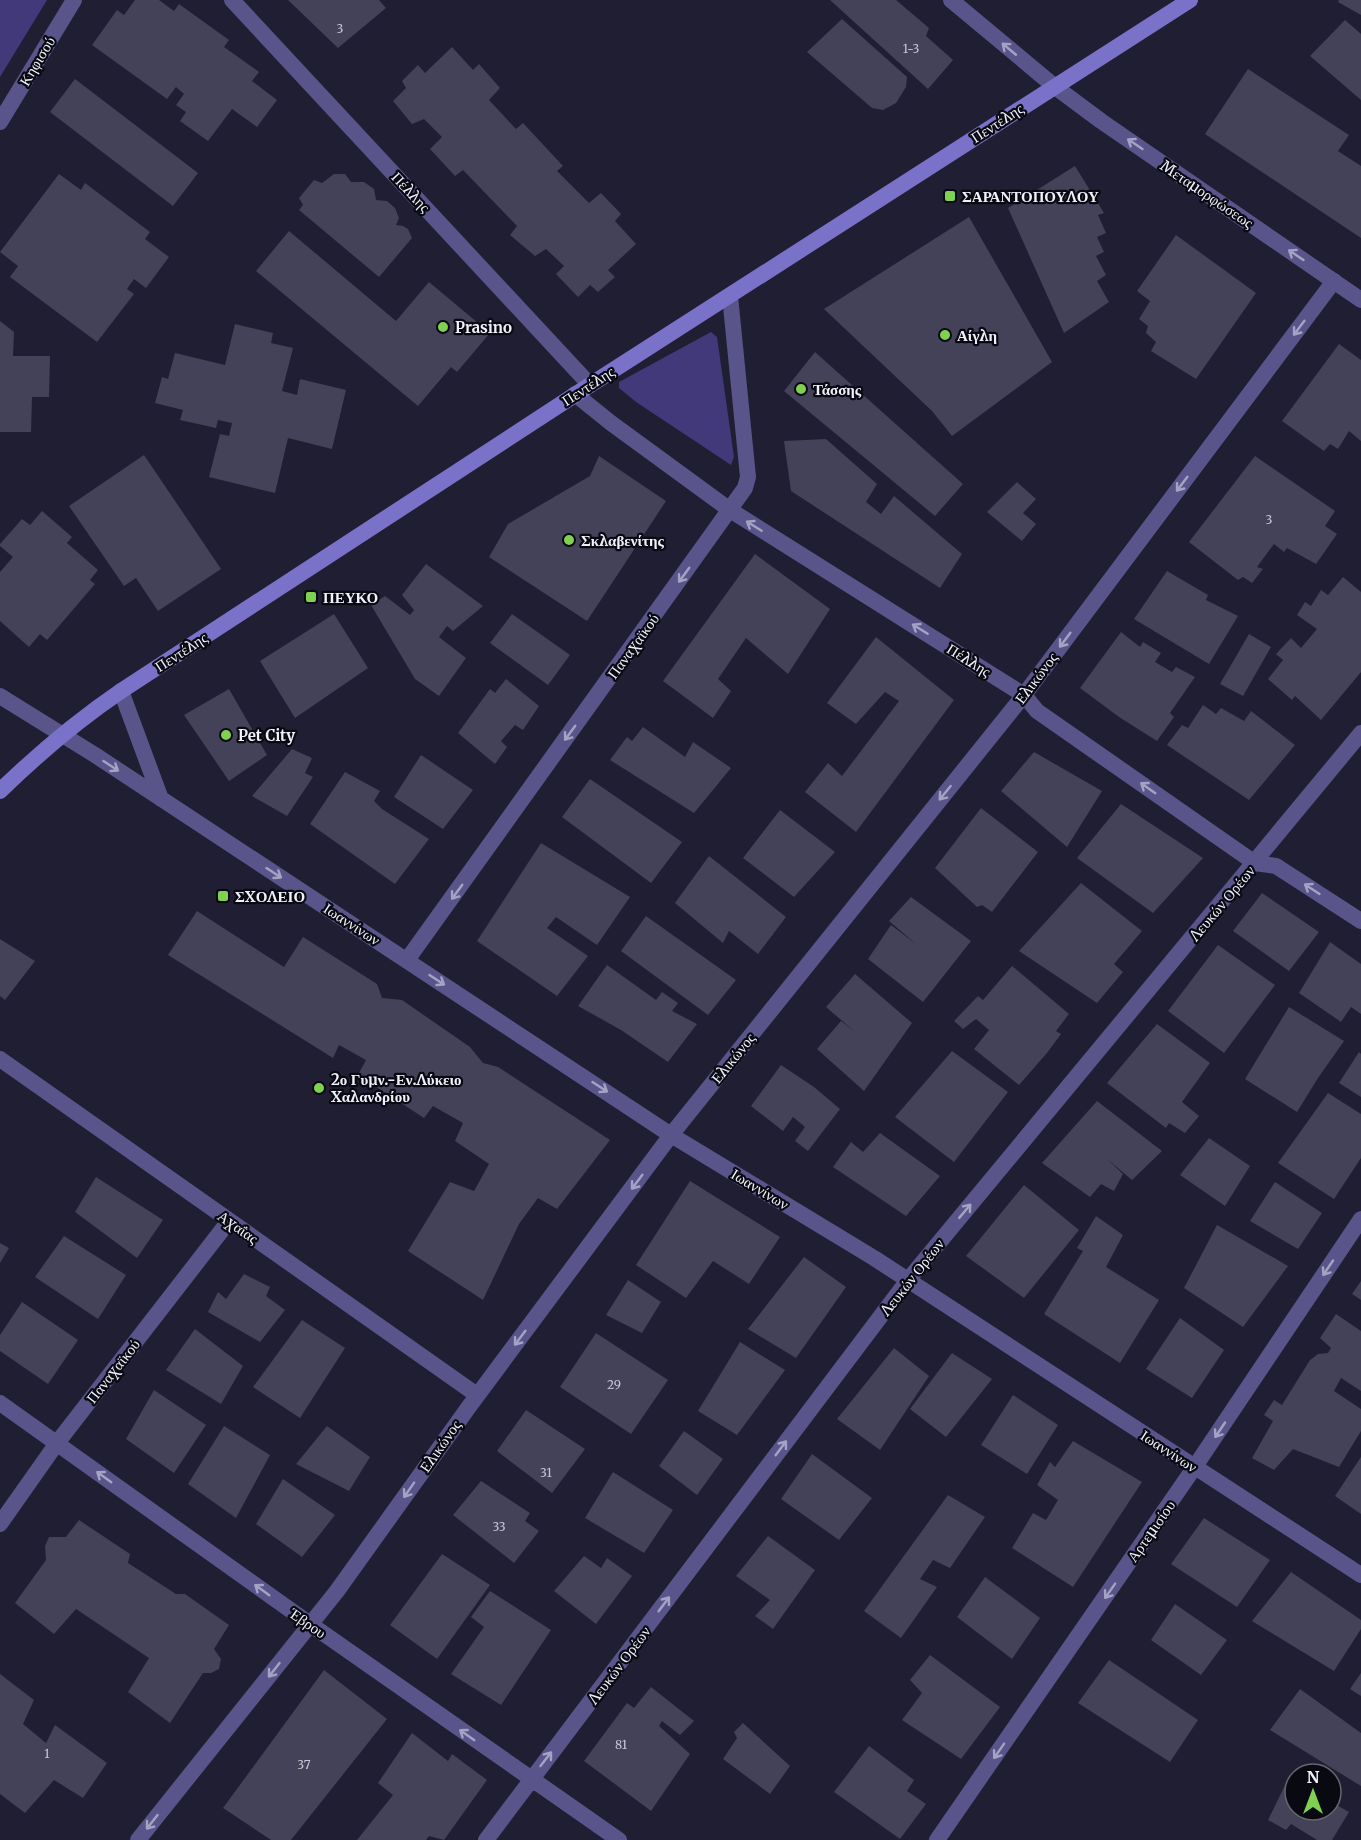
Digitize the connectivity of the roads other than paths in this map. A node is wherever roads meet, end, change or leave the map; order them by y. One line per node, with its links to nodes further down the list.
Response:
1 (74, 0): 6 (street, Κηφισού)
2 (232, 0): 10 (street, Πέλλης)
3 (951, 0): 5 (street, Μεταμορφώσεως, one-way to 3)
4 (1190, 0): 5 (main road, Πεντέλης)
5 (1054, 86): 7 (street, Μεταμορφώσεως, one-way to 5); 8 (main road, Πεντέλης)
6 (0, 122)
7 (1334, 281): 9 (street, Μεταμορφώσεως); 13 (street, Ελικώνος, one-way to 13)
8 (730, 296): 10 (main road, Πεντέλης); 11 (street, Παναχαϊκού)
9 (1361, 300)
10 (583, 389): 11 (street, Πέλλης); 12 (main road, Πεντέλης)
11 (730, 510): 13 (street, Πέλλης, one-way to 11); 21 (street, Παναχαϊκού, one-way to 21)
12 (121, 691): 16 (main road, Πεντέλης); 18 (street)
13 (1024, 694): 19 (street, Πέλλης, one-way to 13); 23 (street, Ελικώνος, one-way to 23)
14 (0, 696): 16 (street, Ιωαννίνων)
15 (1361, 733): 19 (street, Λευκών Ορέων)
16 (61, 735): 17 (main road, Πεντέλης); 18 (street, Ιωαννίνων, one-way to 18)
17 (0, 791)
18 (161, 799): 21 (street, Ιωαννίνων, one-way to 21)
19 (1256, 863): 20 (street, Πέλλης, one-way to 19); 26 (street, Λευκών Ορέων, one-way to 19)
20 (1361, 921)
21 (407, 960): 23 (street, Ιωαννίνων, one-way to 23)
22 (0, 1059): 25 (street, Αχαΐας)
23 (672, 1135): 26 (street, Ιωαννίνων); 27 (street, Ελικώνος, one-way to 27)
24 (1361, 1219): 30 (street, Αρτεμισίου, one-way to 30)
25 (229, 1221): 27 (street, Αχαΐας); 29 (street, Παναχαϊκού)
26 (908, 1280): 30 (street, Ιωαννίνων); 34 (street, Λευκών Ορέων, one-way to 26)
27 (477, 1395): 33 (street, Ελικώνος, one-way to 33)
28 (0, 1403): 29 (street, Έβρου)
29 (57, 1443): 31 (street, Παναχαϊκού); 33 (street, Έβρου, one-way to 29)
30 (1194, 1468): 32 (street, Ιωαννίνων); 38 (street, Αρτεμισίου, one-way to 38)
31 (0, 1524)
32 (1361, 1575)
33 (310, 1624): 34 (street, Έβρου, one-way to 33); 35 (street, Ελικώνος, one-way to 35)
34 (530, 1779): 36 (street, Λευκών Ορέων); 37 (street, Έβρου)
35 (138, 1840)
36 (486, 1840)
37 (619, 1840)
38 (937, 1840)

